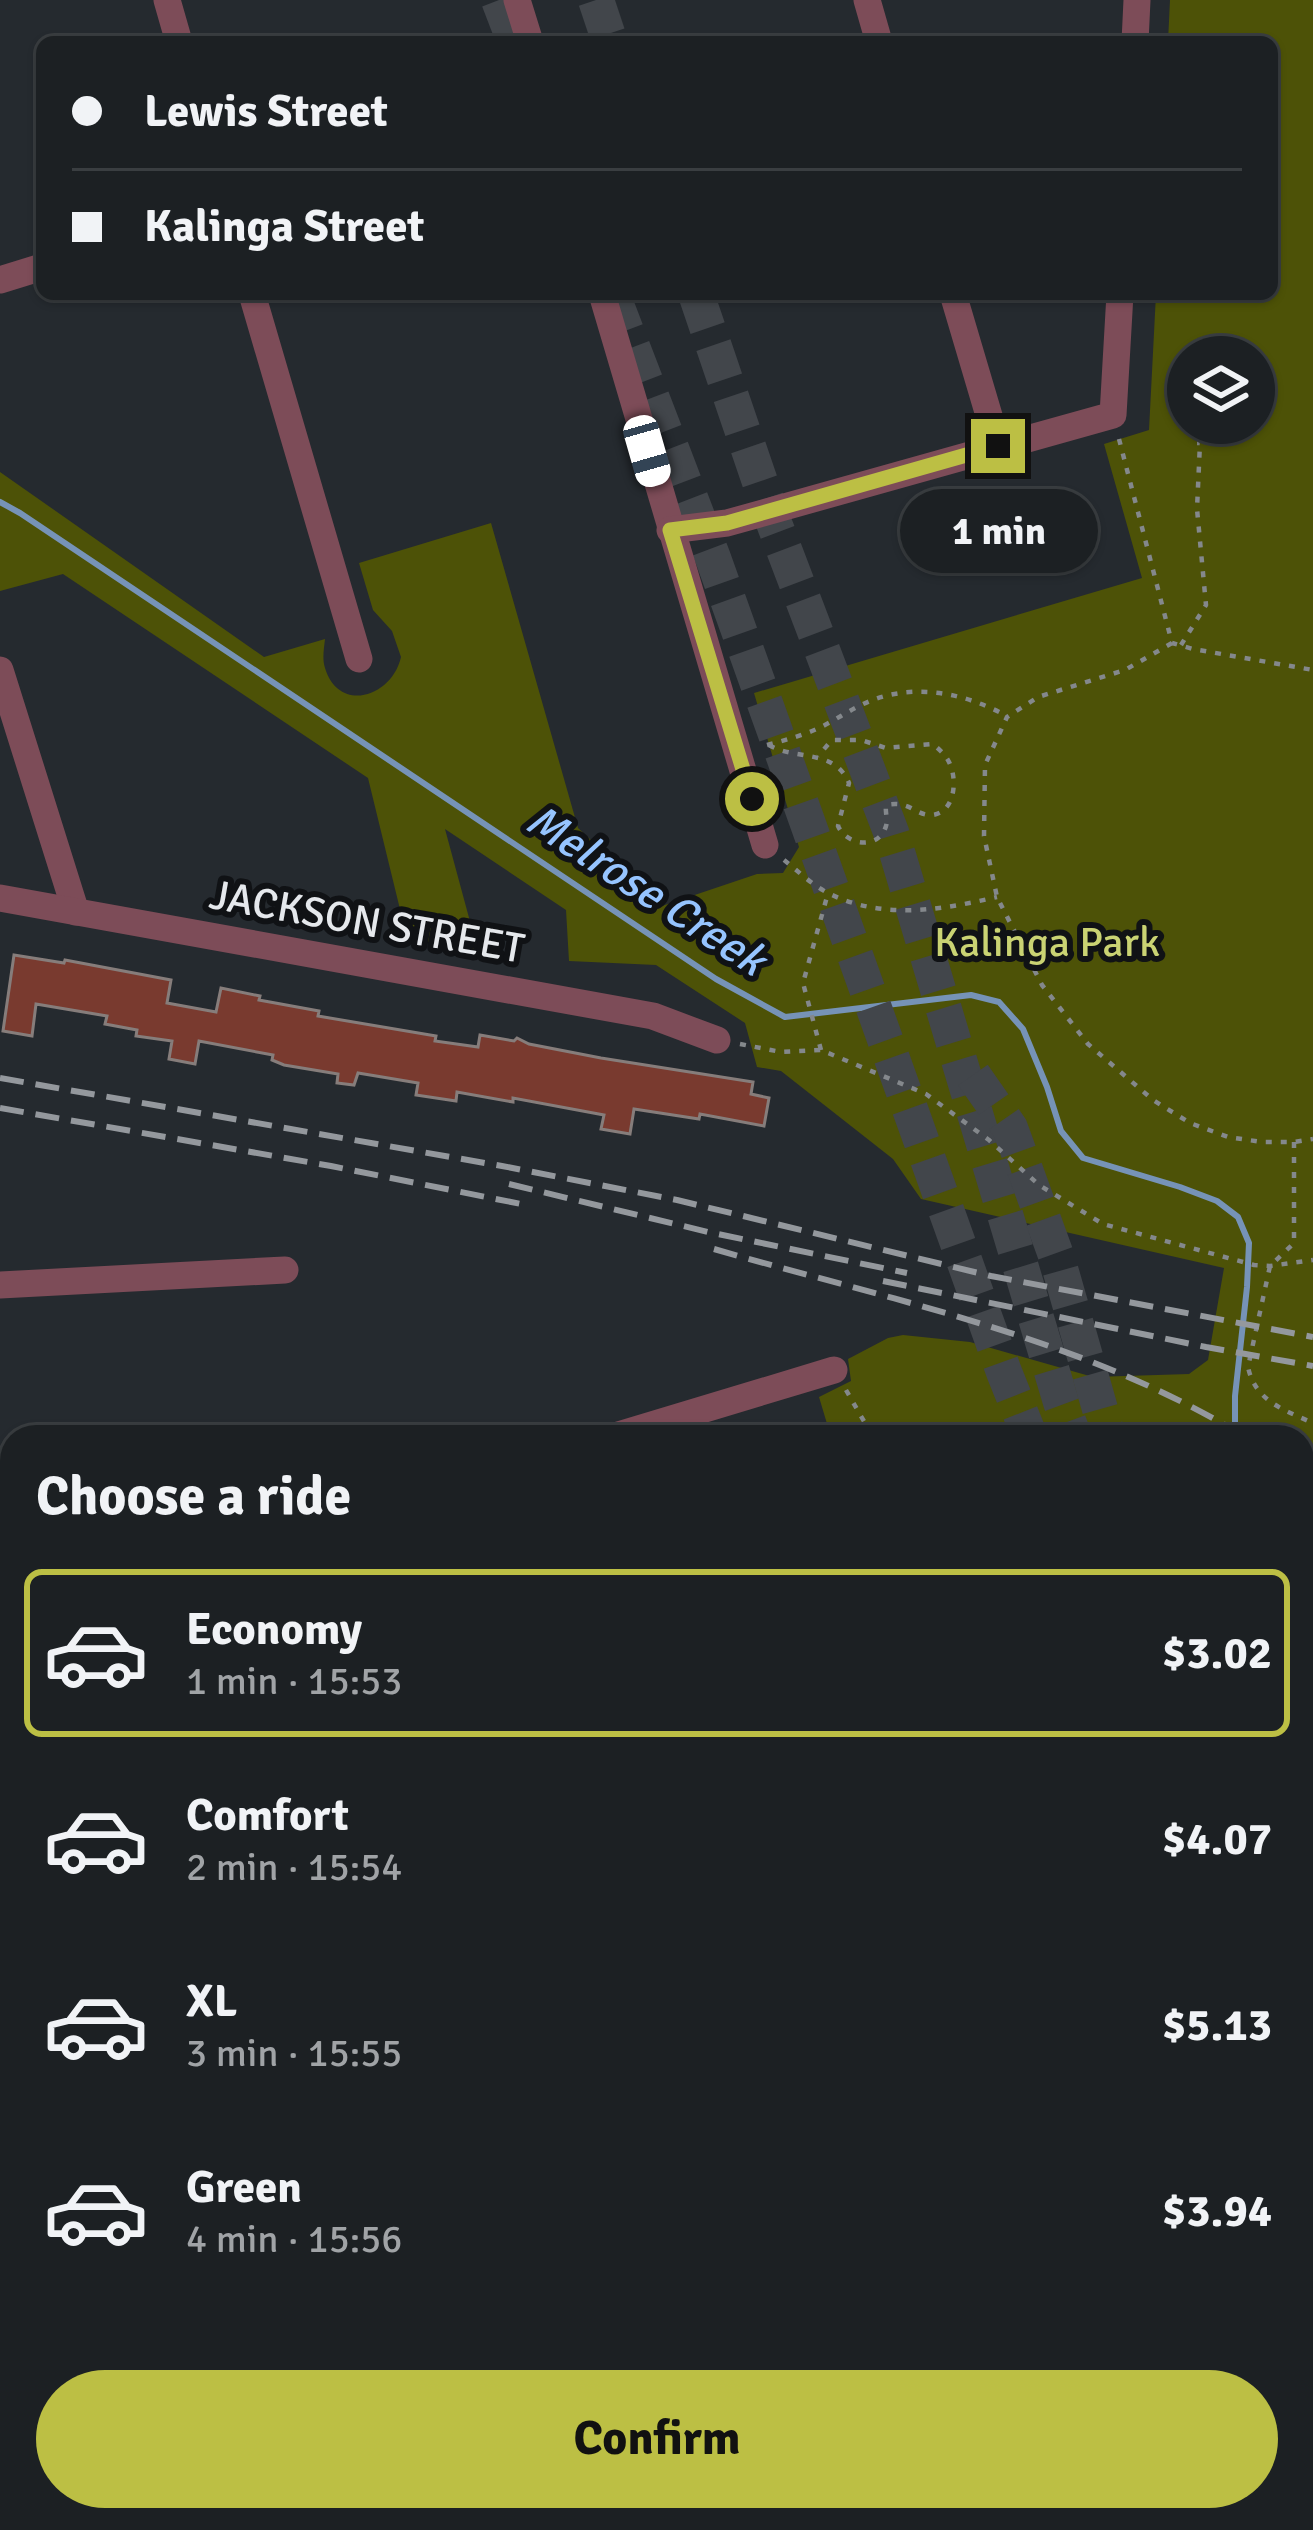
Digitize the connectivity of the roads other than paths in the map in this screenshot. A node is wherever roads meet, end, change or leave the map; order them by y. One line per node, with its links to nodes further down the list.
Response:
1 (166, 0): 5 (street)
2 (518, 0): 6 (street)
3 (867, 0): 7 (street)
4 (1138, 0): 8 (street)
5 (177, 36)
6 (528, 36)
7 (877, 36)
8 (1135, 36)
9 (36, 269): 10 (street)
10 (0, 280)
11 (254, 300): 17 (street)
12 (604, 300): 16 (street)
13 (955, 300): 15 (street)
14 (1120, 300): 15 (street)
15 (998, 446): 16 (street)
16 (670, 530): 19 (street)
17 (359, 659)
18 (0, 670): 21 (street)
19 (764, 845)
20 (0, 898): 21 (street, JACKSON STREET)
21 (76, 912): 22 (street, JACKSON STREET)
22 (717, 1040)
23 (285, 1270): 24 (street)
24 (0, 1285)
25 (835, 1370): 26 (street)
26 (654, 1425)

